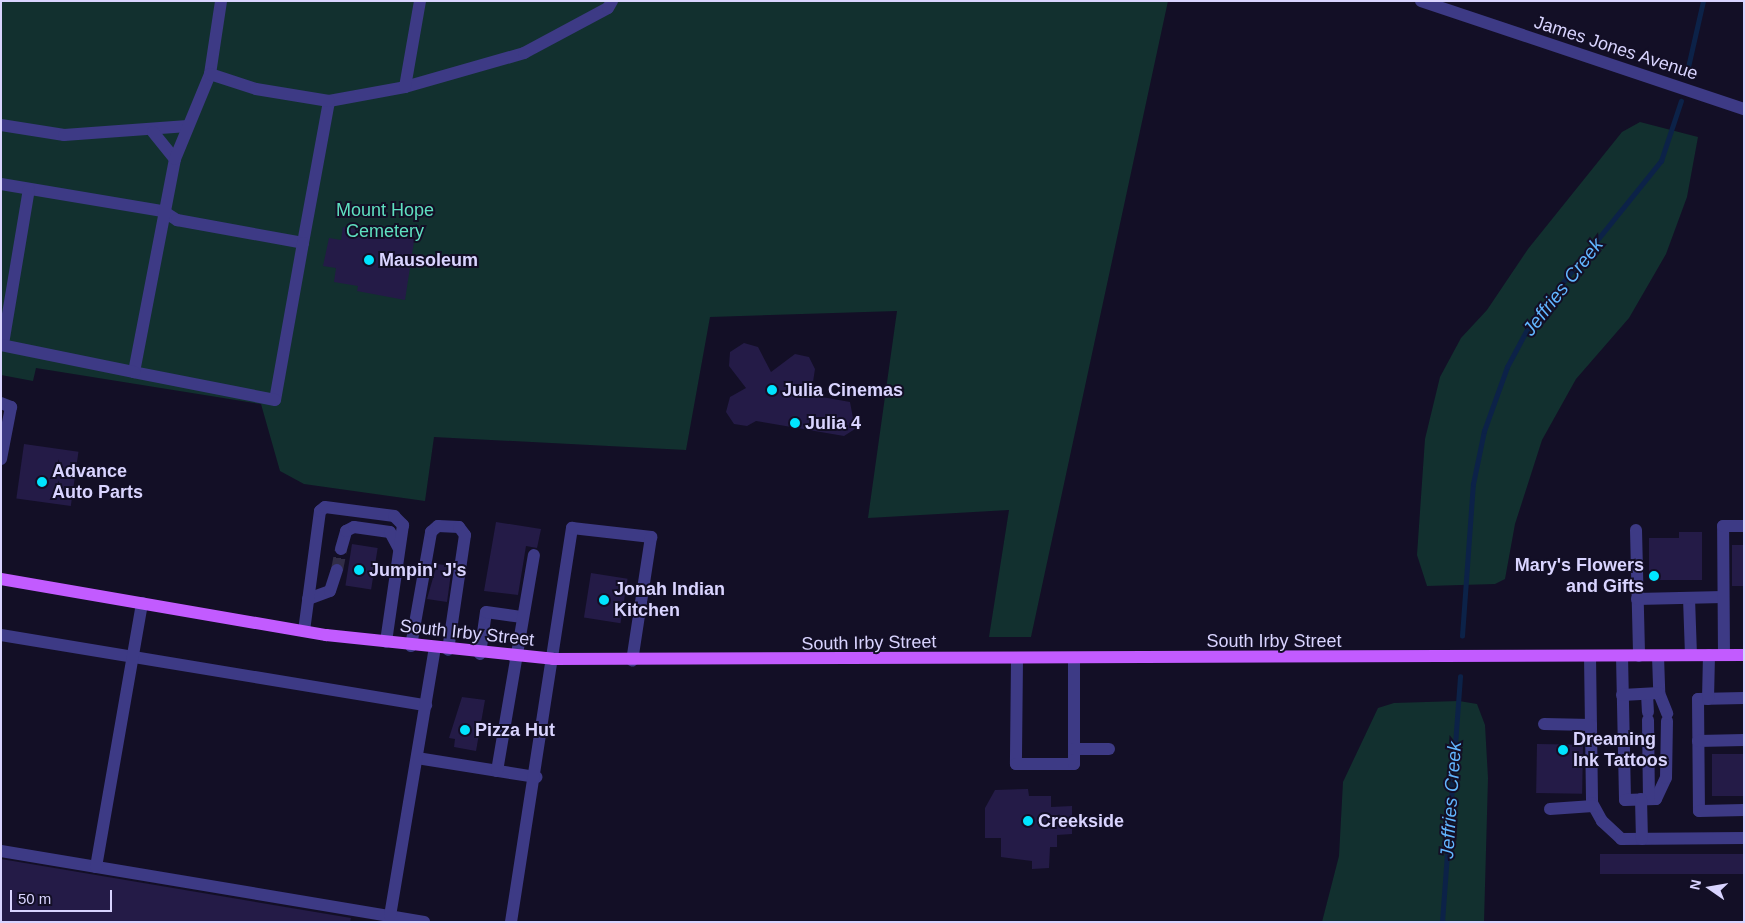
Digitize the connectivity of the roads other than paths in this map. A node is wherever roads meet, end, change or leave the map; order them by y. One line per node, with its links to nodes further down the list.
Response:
1 (220, 1): 5 (street)
2 (420, 1): 6 (street)
3 (612, 1): 6 (street)
4 (1421, 1): 8 (street, James Jones Avenue)
5 (210, 74): 7 (street); 10 (street)
6 (405, 87): 7 (street)
7 (329, 101): 16 (street)
8 (1744, 109)
9 (1, 124): 11 (street)
10 (188, 126): 11 (street); 12 (street)
11 (153, 132): 12 (street)
12 (175, 159): 15 (street)
13 (1, 184): 14 (street)
14 (29, 188): 15 (street); 17 (street)
15 (162, 211): 16 (street); 18 (street)
16 (303, 243): 18 (street)
17 (2, 344): 18 (street)
18 (134, 372)
19 (1, 403): 20 (street)
20 (1, 459)
21 (1744, 526): 28 (street)
22 (1636, 530): 31 (street)
23 (341, 549): 24 (street)
24 (400, 554): 30 (street); 36 (street)
25 (534, 555): 33 (street)
26 (337, 570): 30 (street)
27 (1, 579): 32 (main road, South Irby Street)
28 (1723, 597): 29 (street); 43 (street)
29 (1689, 598): 31 (street); 41 (street)
30 (308, 599): 34 (street)
31 (1638, 599): 47 (street)
32 (142, 603): 34 (main road, South Irby Street); 49 (street)
33 (523, 617): 40 (street); 50 (street)
34 (304, 631): 36 (main road, South Irby Street)
35 (1, 635): 49 (street)
36 (386, 642): 37 (main road, South Irby Street)
37 (411, 646): 38 (main road, South Irby Street); 39 (street)
38 (435, 648): 39 (main road, South Irby Street); 59 (street)
39 (448, 650): 40 (main road, South Irby Street)
40 (480, 654): 50 (main road, South Irby Street)
41 (1691, 655): 42 (main road, South Irby Street); 48 (main road, South Irby Street)
42 (1709, 655): 43 (main road, South Irby Street); 58 (street)
43 (1724, 655): 44 (main road, South Irby Street)
44 (1744, 655)
45 (1590, 656): 46 (main road, South Irby Street); 53 (main road, South Irby Street); 61 (street)
46 (1622, 656): 47 (main road, South Irby Street); 56 (street)
47 (1639, 656): 48 (main road, South Irby Street)
48 (1658, 656): 55 (street)
49 (132, 657): 59 (street); 76 (street)
50 (516, 657): 51 (main road, South Irby Street); 67 (street)
51 (553, 659): 54 (main road, South Irby Street); 54 (street); 68 (street)
52 (1017, 660): 53 (main road, South Irby Street); 54 (main road, South Irby Street); 64 (street)
53 (1074, 660): 64 (street)
54 (632, 661)
55 (1653, 694): 56 (street); 69 (street); 69 (street)
56 (1622, 695): 69 (street)
57 (1744, 698): 58 (street)
58 (1708, 699): 63 (street)
59 (426, 705): 66 (street)
60 (1544, 724): 61 (street)
61 (1591, 725): 70 (street)
62 (1744, 740): 63 (street)
63 (1698, 741): 72 (street)
64 (1074, 749): 65 (street)
65 (1109, 749)
66 (417, 758): 67 (street); 77 (street)
67 (497, 770): 68 (street)
68 (536, 777): 79 (street)
69 (1645, 799): 74 (street)
70 (1593, 806): 71 (street); 74 (street)
71 (1550, 809)
72 (1744, 810)
73 (1744, 838): 74 (street)
74 (1642, 839)
75 (1, 851): 76 (street)
76 (96, 867): 77 (street)
77 (390, 916): 78 (street)
78 (424, 922)
79 (511, 922)

